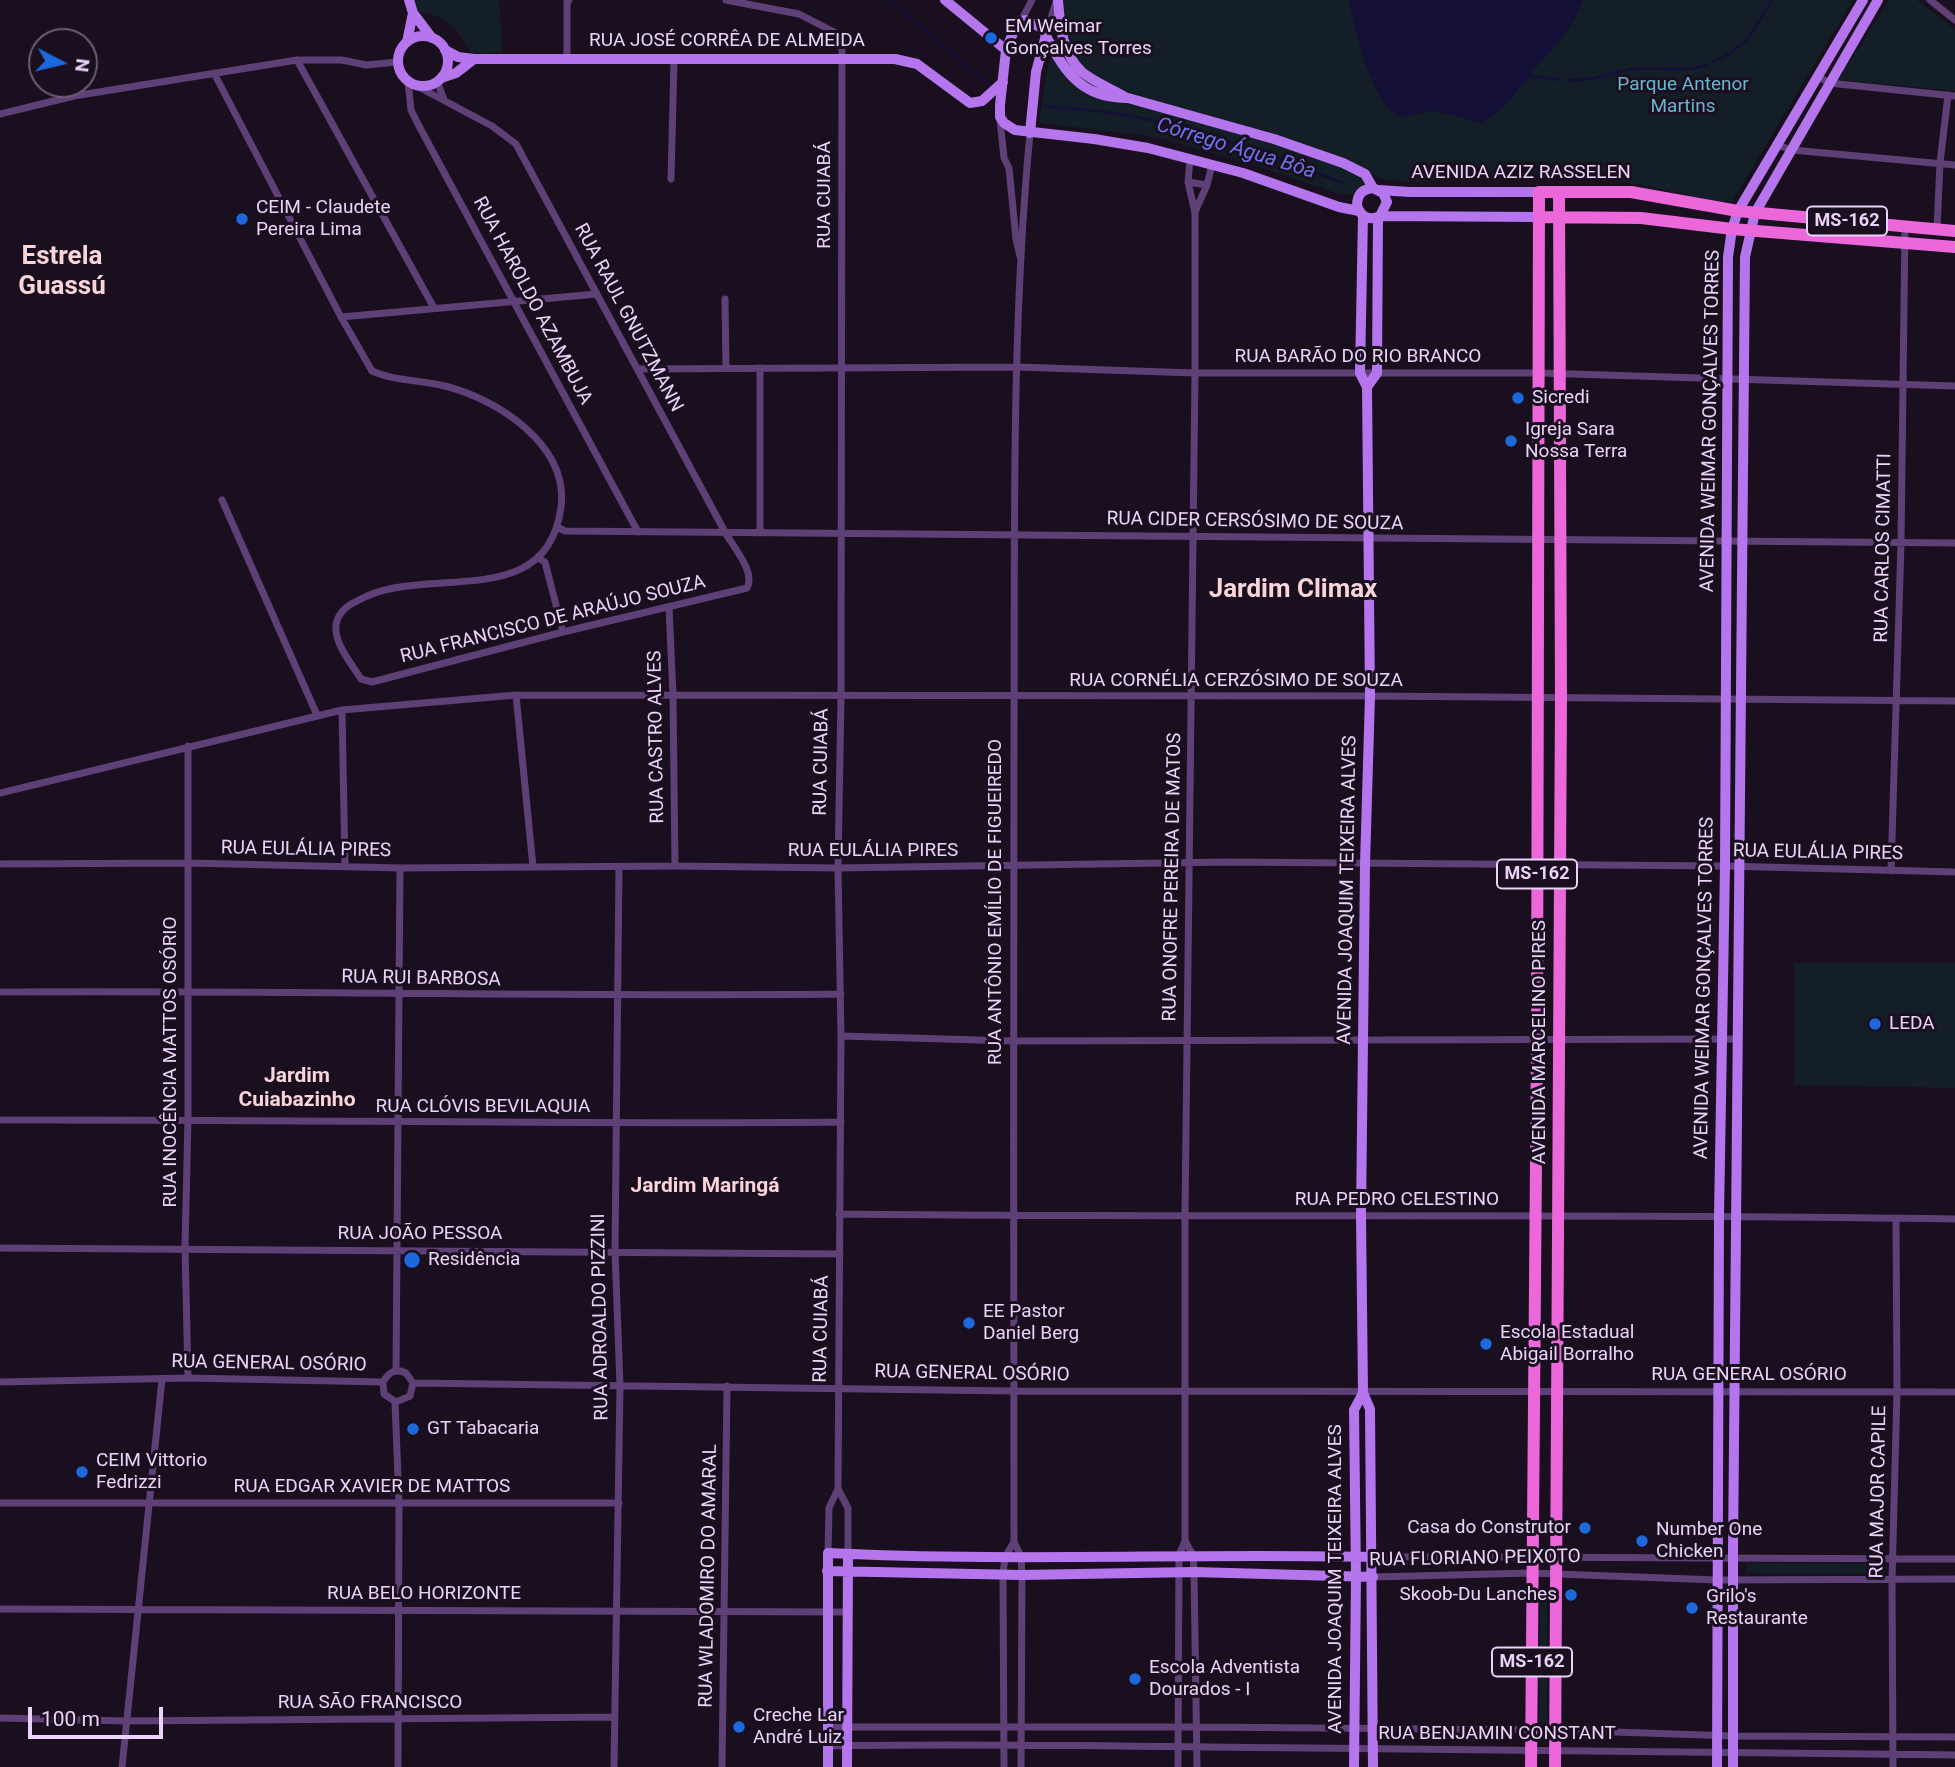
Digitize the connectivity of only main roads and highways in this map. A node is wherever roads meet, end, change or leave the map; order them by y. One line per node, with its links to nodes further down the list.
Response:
1 (409, 0): 6 (main road)
2 (945, 0): 11 (main road)
3 (1057, 0): 15 (main road)
4 (1863, 0): 20 (main road, AVENIDA WEIMAR GONÇALVES TORRES)
5 (1878, 0): 21 (main road, AVENIDA WEIMAR GONÇALVES TORRES)
6 (413, 13): 8 (main road); 9 (main road)
7 (1046, 35): 11 (main road, RUA ANTÔNIO EMÍLIO DE FIGUEIREDO); 15 (main road); 16 (main road, RUA ANTÔNIO EMÍLIO DE FIGUEIREDO)
8 (432, 38): 9 (main road); 10 (main road)
9 (407, 42): 13 (main road)
10 (445, 50): 12 (main road); 13 (main road)
11 (1006, 50): 14 (main road, RUA ANTÔNIO EMÍLIO DE FIGUEIREDO)
12 (474, 59): 13 (main road); 14 (main road, RUA JOSÉ CORRÊA DE ALMEIDA)
13 (439, 79)
14 (1003, 81): 16 (main road, RUA ANTÔNIO EMÍLIO DE FIGUEIREDO)
15 (1128, 98): 17 (main road)
16 (1030, 133): 22 (main road)
17 (1376, 189): 18 (main road, AVENIDA AZIZ RASSELEN); 22 (main road); 23 (main road, AVENIDA AZIZ RASSELEN)
18 (1539, 192): 19 (main road, AVENIDA AZIZ RASSELEN / MS-162); 24 (main road, AVENIDA MARCELINO PIRES / MS-162)
19 (1559, 192): 20 (main road, AVENIDA AZIZ RASSELEN / MS-162); 25 (main road, AVENIDA MARCELINO PIRES / MS-162)
20 (1738, 211): 21 (main road, AVENIDA AZIZ RASSELEN / MS-162); 26 (main road, AVENIDA WEIMAR GONÇALVES TORRES)
21 (1755, 213): 27 (main road, AVENIDA WEIMAR GONÇALVES TORRES); 28 (main road, AVENIDA AZIZ RASSELEN / MS-162)
22 (1361, 214): 23 (main road); 30 (main road)
23 (1379, 217): 24 (main road); 31 (main road)
24 (1539, 217): 25 (main road, MS-162); 46 (main road, AVENIDA MARCELINO PIRES / MS-162)
25 (1560, 217): 26 (main road, MS-162); 47 (main road, AVENIDA MARCELINO PIRES / MS-162)
26 (1732, 229): 27 (main road, MS-162); 48 (main road, AVENIDA WEIMAR GONÇALVES TORRES)
27 (1750, 230): 29 (main road, MS-162); 49 (main road, AVENIDA WEIMAR GONÇALVES TORRES)
28 (1955, 231)
29 (1955, 247)
30 (1361, 355): 31 (main road); 32 (main road, AVENIDA JOAQUIM TEIXEIRA ALVES)
31 (1377, 355): 32 (main road)
32 (1367, 387): 33 (main road, AVENIDA JOAQUIM TEIXEIRA ALVES)
33 (1363, 1393): 36 (main road, AVENIDA JOAQUIM TEIXEIRA ALVES); 37 (main road, AVENIDA JOAQUIM TEIXEIRA ALVES)
34 (828, 1553): 35 (main road, RUA FLORIANO PEIXOTO); 38 (main road, RUA CUIABÁ)
35 (848, 1554): 36 (main road, RUA FLORIANO PEIXOTO); 39 (main road, RUA CUIABÁ)
36 (1355, 1556): 37 (main road, RUA FLORIANO PEIXOTO); 40 (main road, AVENIDA JOAQUIM TEIXEIRA ALVES)
37 (1373, 1557): 41 (main road, AVENIDA JOAQUIM TEIXEIRA ALVES)
38 (827, 1571): 39 (main road, RUA FLORIANO PEIXOTO); 42 (main road, RUA CUIABÁ)
39 (848, 1572): 40 (main road, RUA FLORIANO PEIXOTO); 43 (main road, RUA CUIABÁ)
40 (1356, 1577): 41 (main road, RUA FLORIANO PEIXOTO); 44 (main road, AVENIDA JOAQUIM TEIXEIRA ALVES)
41 (1373, 1577): 45 (main road, AVENIDA JOAQUIM TEIXEIRA ALVES)
42 (828, 1767)
43 (847, 1767)
44 (1354, 1767)
45 (1373, 1767)
46 (1531, 1767)
47 (1555, 1767)
48 (1717, 1767)
49 (1733, 1767)

